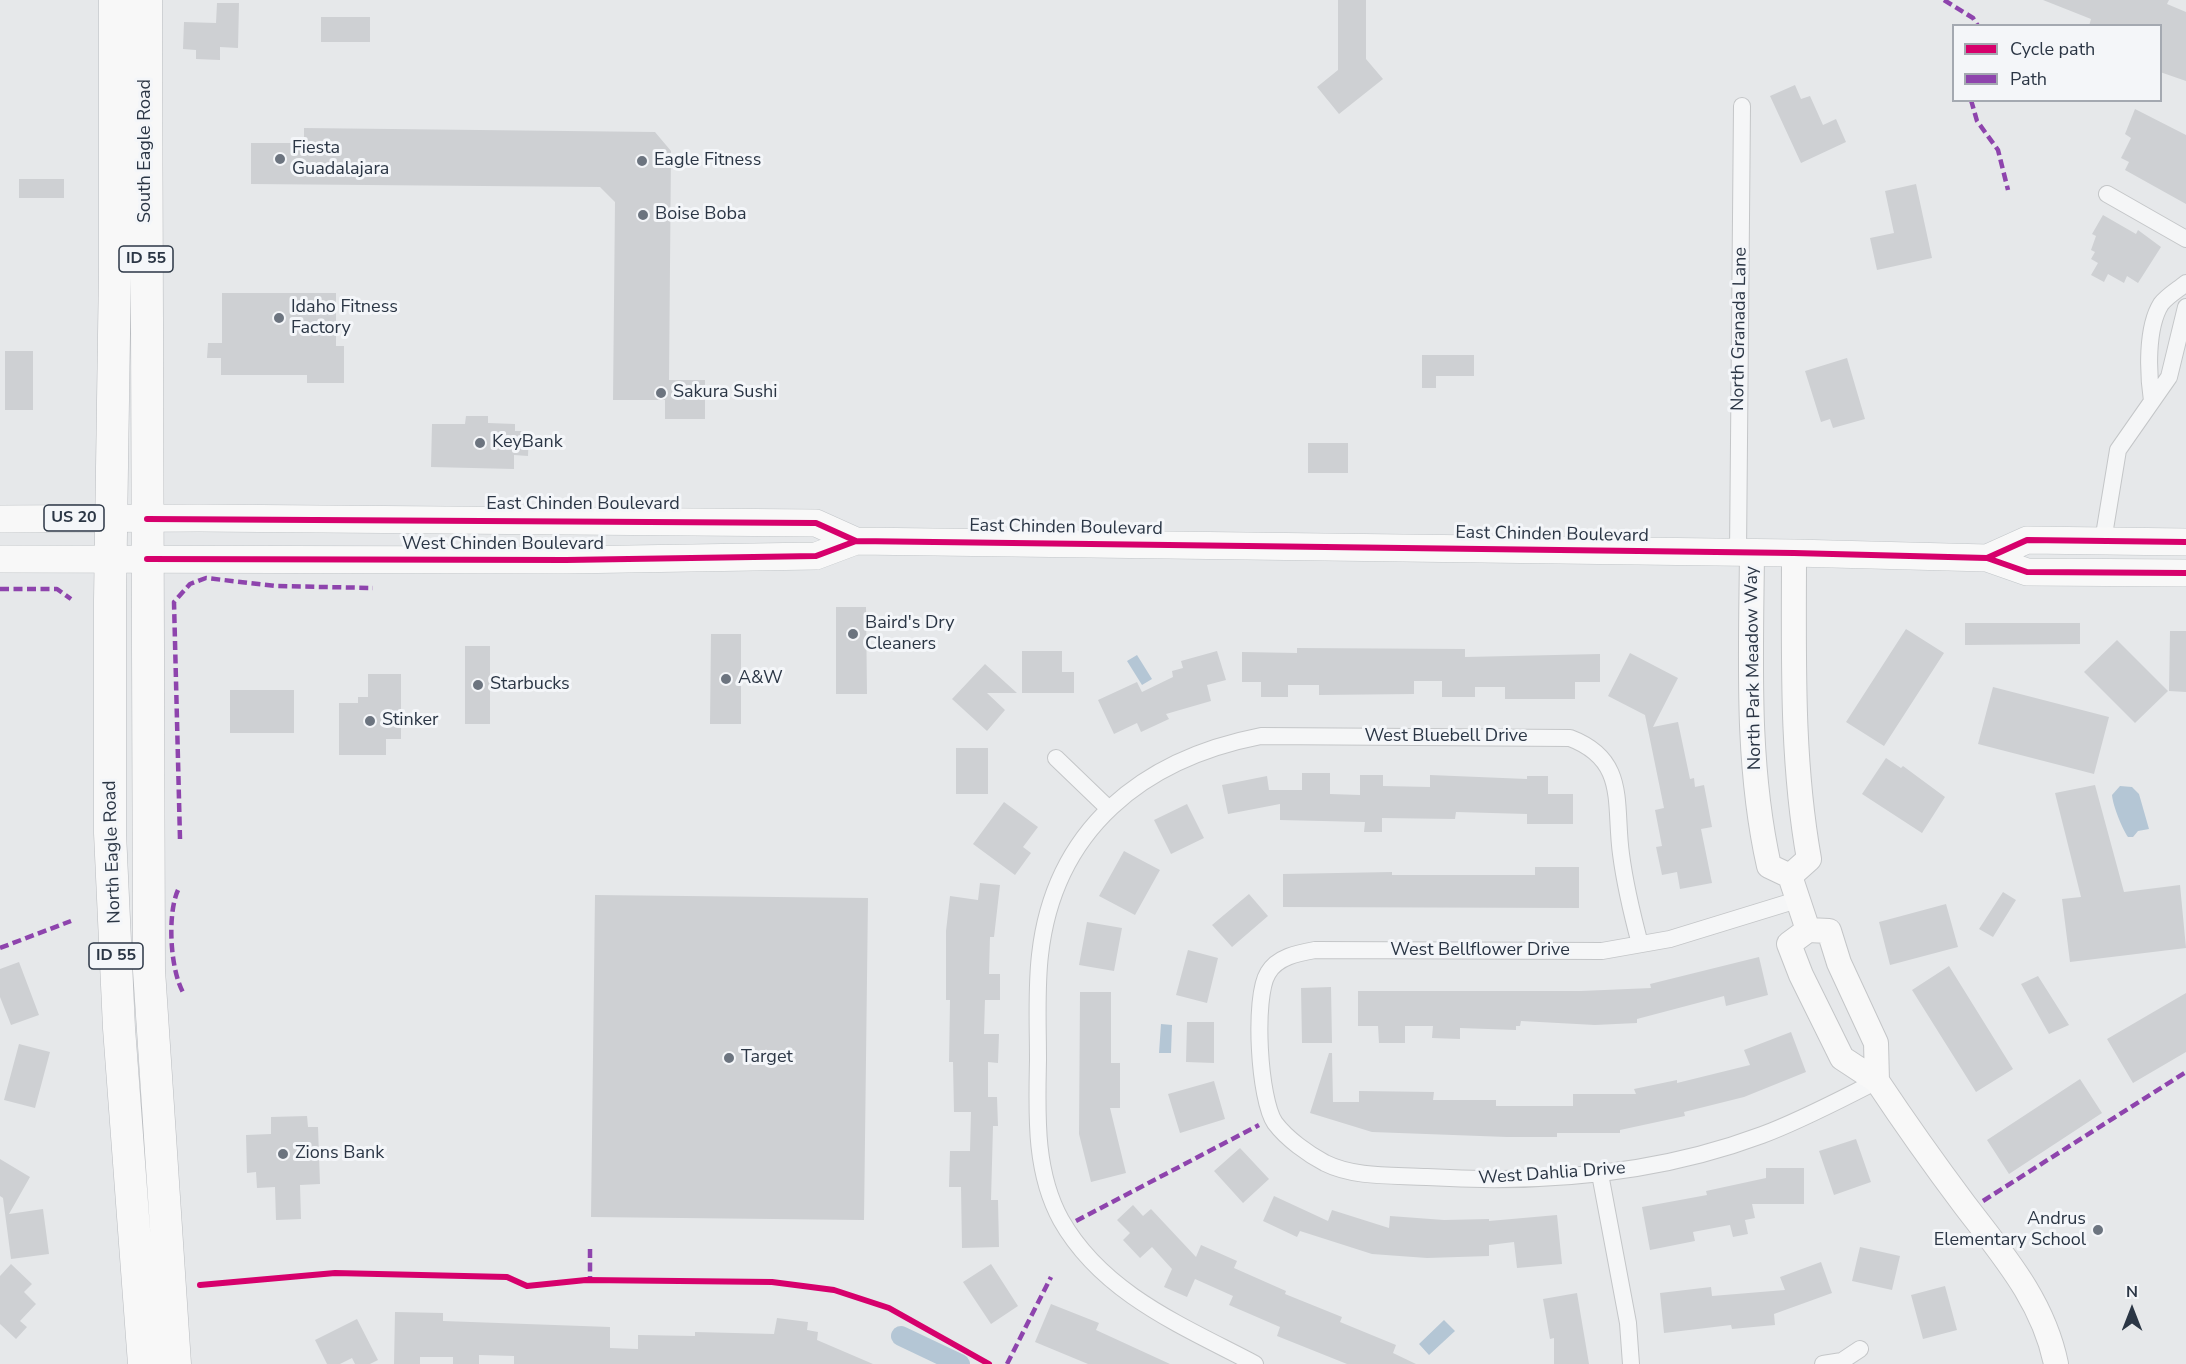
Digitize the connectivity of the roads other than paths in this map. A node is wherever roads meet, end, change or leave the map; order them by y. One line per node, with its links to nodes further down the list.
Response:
1 (115, 0): 9 (highway, South Eagle Road / ID 55)
2 (146, 0): 11 (highway, South Eagle Road / ID 55)
3 (1742, 106): 16 (street, North Granada Lane)
4 (2107, 194): 5 (street)
5 (2186, 239)
6 (2186, 283): 8 (street)
7 (2186, 307): 8 (street)
8 (2152, 401): 14 (street)
9 (111, 518): 10 (main road, East Chinden Boulevard / US 20); 11 (main road, East Chinden Boulevard / US 20); 20 (highway, North Eagle Road / ID 55)
10 (0, 519)
11 (147, 519): 12 (main road, East Chinden Boulevard / US 20); 21 (highway, North Eagle Road / ID 55)
12 (741, 521): 13 (main road, East Chinden Boulevard / US 20); 22 (main road)
13 (856, 541): 16 (main road, East Chinden Boulevard / US 20); 22 (main road, West Chinden Boulevard / US 20)
14 (2103, 541): 15 (main road, East Chinden Boulevard / US 20); 18 (main road, East Chinden Boulevard / US 20)
15 (2186, 542)
16 (1745, 553): 17 (main road, East Chinden Boulevard / US 20); 26 (street, North Park Meadow Way)
17 (1794, 553): 18 (main road, East Chinden Boulevard / US 20); 26 (street)
18 (1987, 558): 23 (main road, East Chinden Boulevard / US 20)
19 (0, 559): 20 (main road, West Chinden Boulevard / US 20)
20 (111, 559): 21 (main road, West Chinden Boulevard / US 20); 34 (highway, North Eagle Road / ID 55)
21 (147, 559): 22 (main road, West Chinden Boulevard / US 20); 35 (highway, North Eagle Road / ID 55)
22 (589, 560)
23 (2186, 573)
24 (1056, 758): 25 (street)
25 (1109, 809): 29 (street, West Bluebell Drive); 36 (street, West Bluebell Drive)
26 (1790, 876): 27 (street)
27 (1797, 900): 28 (street); 29 (street, West Bellflower Drive)
28 (1808, 930): 31 (street); 31 (street)
29 (1640, 944): 30 (street, West Bellflower Drive)
30 (1262, 1077): 32 (street, West Dahlia Drive)
31 (1877, 1081): 32 (street, West Dahlia Drive); 39 (street)
32 (1600, 1174): 37 (street)
33 (1860, 1349): 38 (street)
34 (144, 1364)
35 (175, 1364)
36 (1254, 1364)
37 (1631, 1364)
38 (1822, 1364)
39 (2056, 1364)

